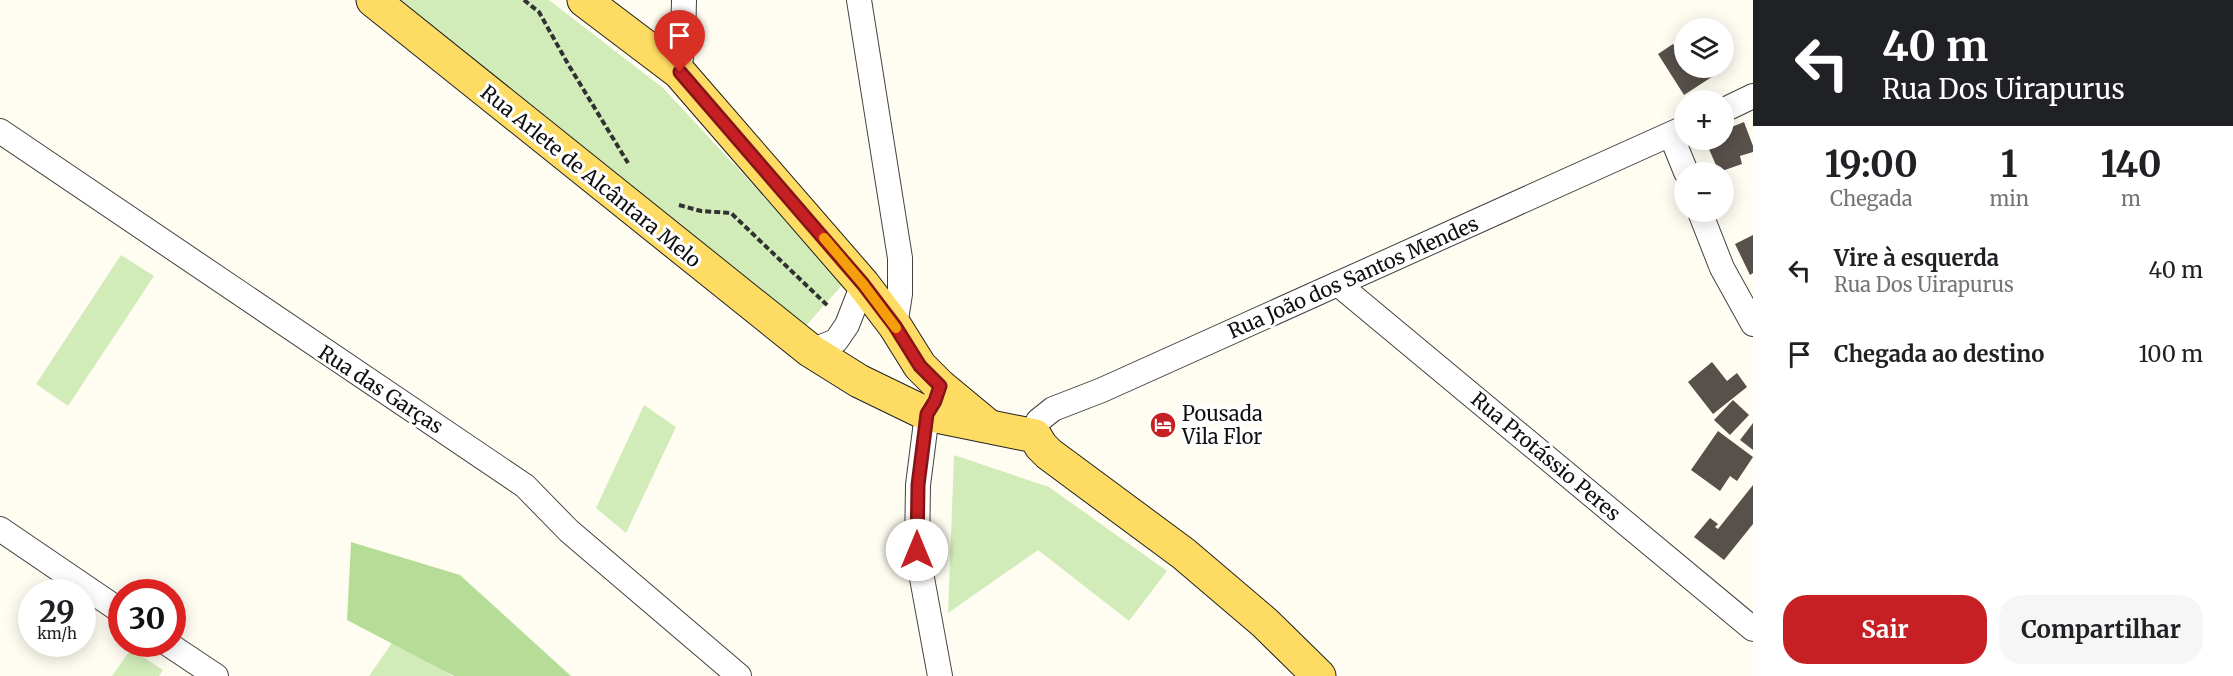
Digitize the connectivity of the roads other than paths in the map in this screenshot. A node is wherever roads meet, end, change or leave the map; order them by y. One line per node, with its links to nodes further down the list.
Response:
1 (372, 0): 15 (main road, Rua Arlete de Alcântara Melo)
2 (584, 0): 5 (main road)
3 (684, 0): 5 (street)
4 (859, 0): 14 (street)
5 (680, 72): 11 (main road)
6 (1753, 96): 7 (street)
7 (1734, 105)
8 (0, 131): 23 (street, Rua das Garças)
9 (1674, 133): 12 (street, Rua João dos Santos Mendes)
10 (1704, 222): 13 (street)
11 (863, 284): 14 (main road); 15 (street)
12 (1338, 284): 17 (street, Rua João dos Santos Mendes); 20 (street, Rua Protássio Peres)
13 (1753, 324)
14 (895, 326): 16 (main road)
15 (810, 351): 16 (main road, Rua Arlete de Alcântara Melo)
16 (934, 400): 17 (main road); 24 (street)
17 (1035, 436): 25 (main road)
18 (0, 528): 19 (street)
19 (108, 602)
20 (1753, 629)
21 (186, 656): 22 (street)
22 (216, 676)
23 (740, 676)
24 (940, 676)
25 (1318, 676)

